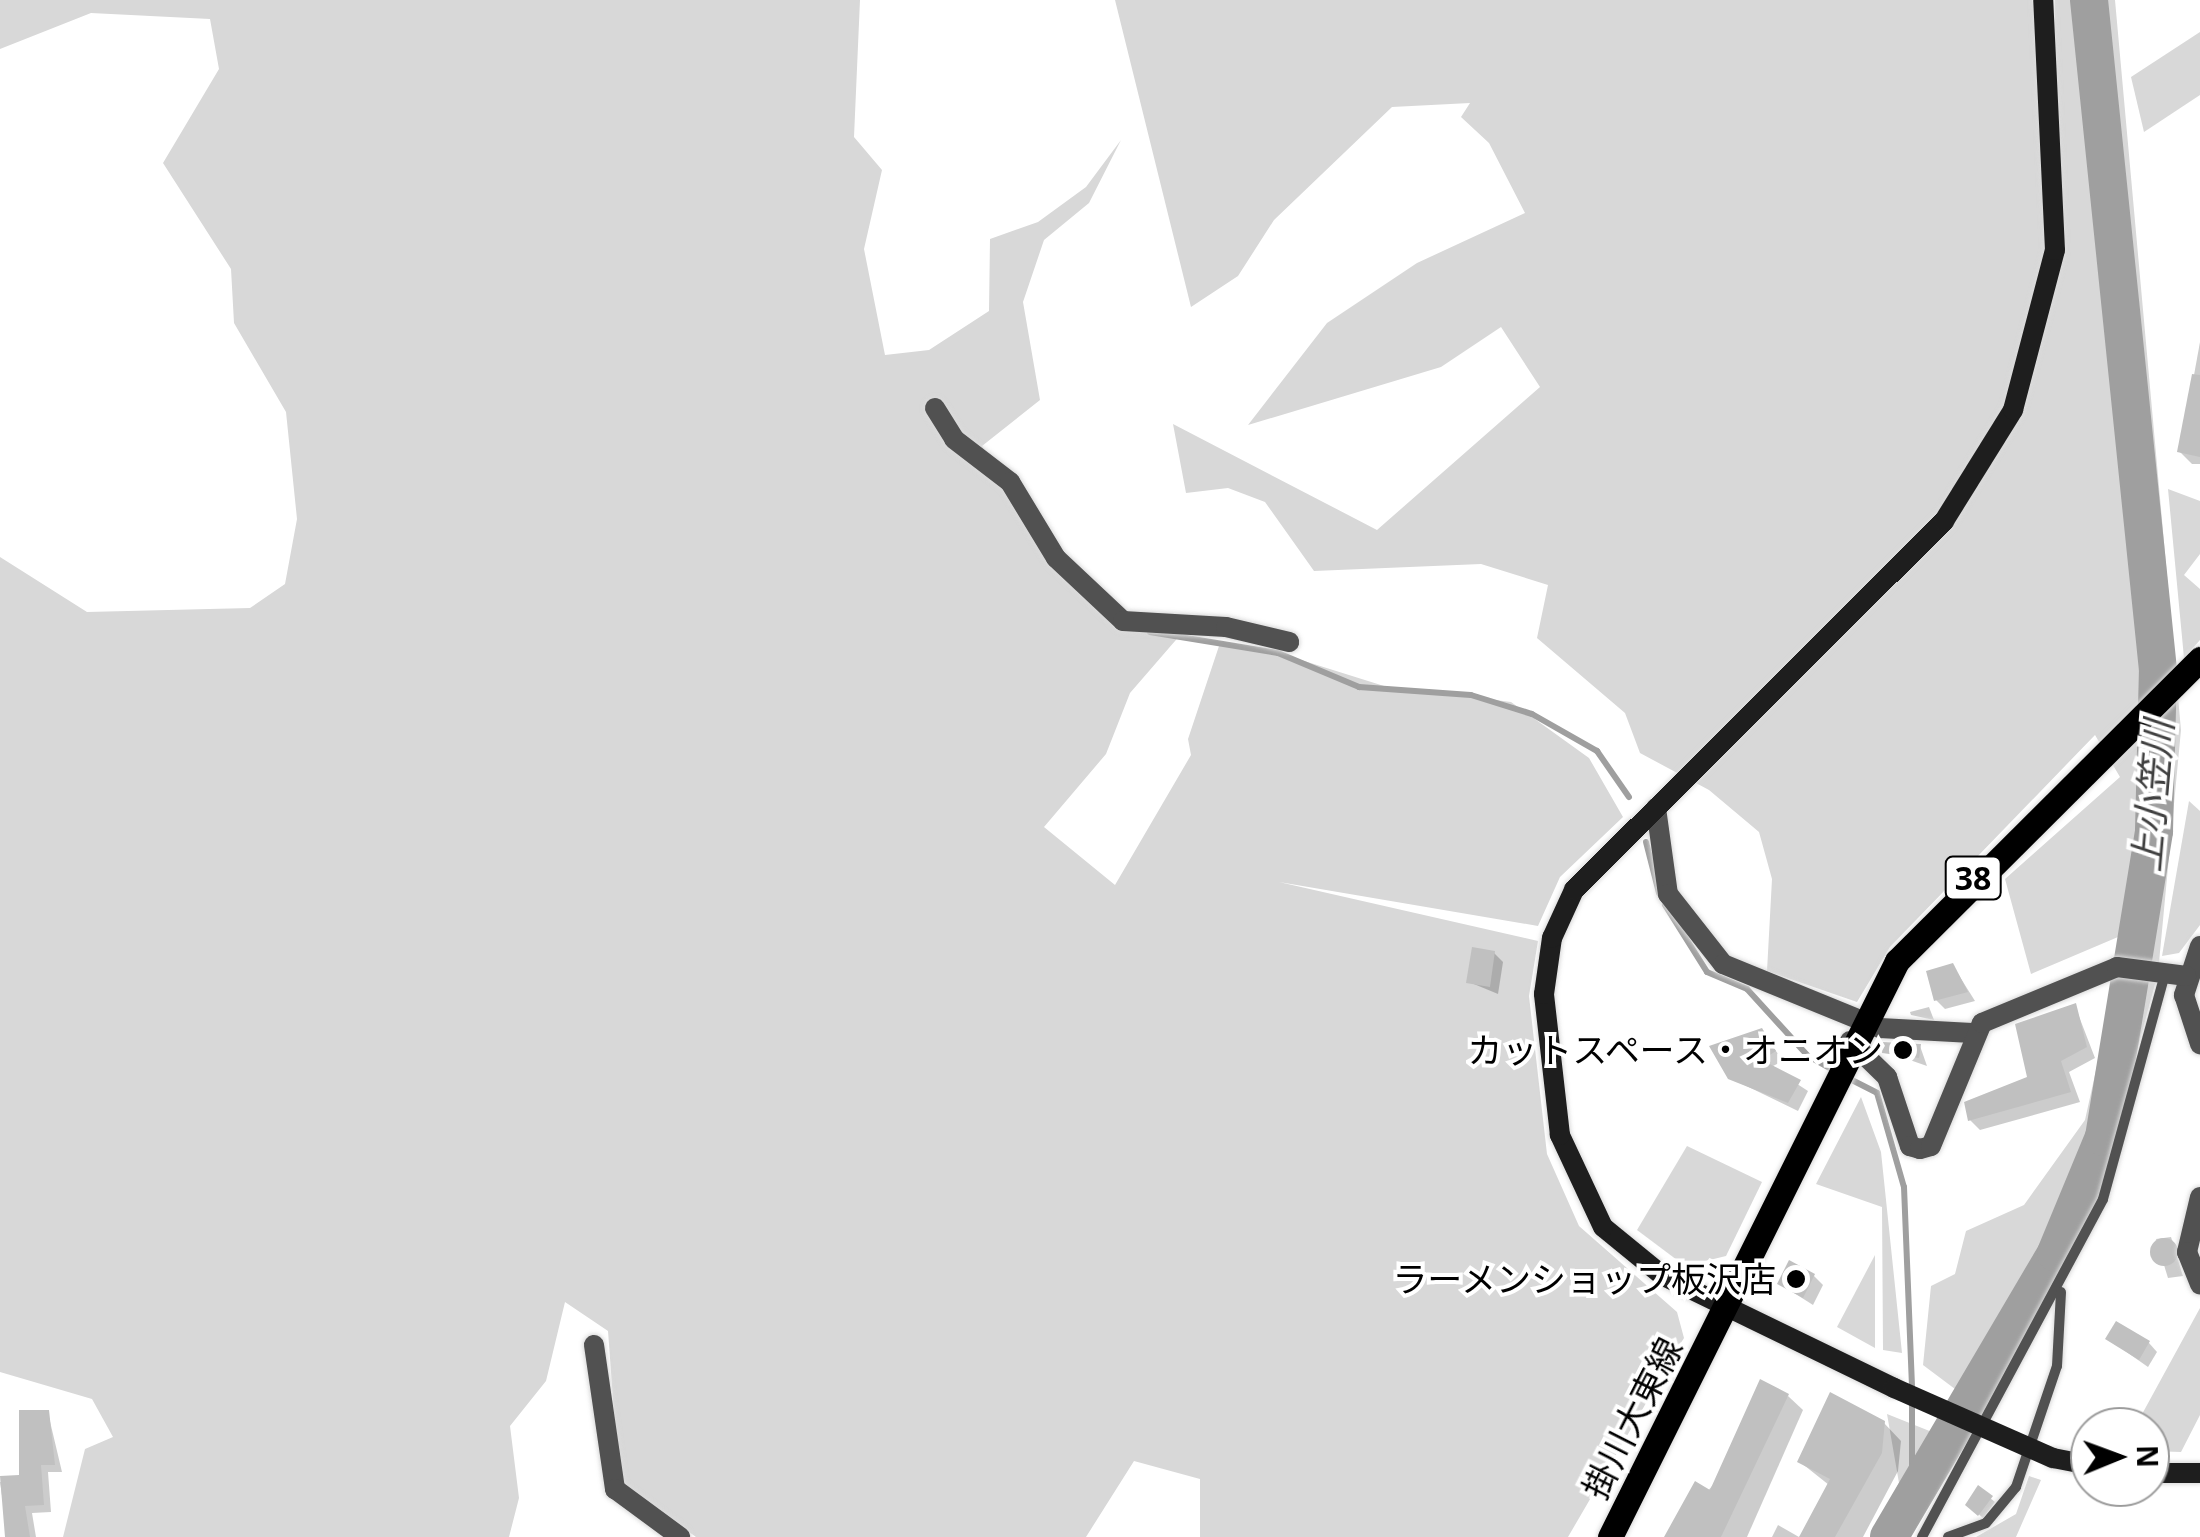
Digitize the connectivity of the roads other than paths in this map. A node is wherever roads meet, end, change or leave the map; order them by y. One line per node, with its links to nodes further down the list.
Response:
1 (2043, 0): 5 (street)
2 (935, 408): 3 (street)
3 (1290, 642)
4 (2200, 659): 9 (main road, 掛川大東線 / 38)
5 (1656, 808): 9 (street); 14 (street)
6 (2200, 946): 7 (street)
7 (2170, 975): 8 (street); 10 (street); 13 (lane)
8 (1972, 1032): 9 (street); 9 (street)
9 (1853, 1036): 14 (main road, 掛川大東線 / 38)
10 (2200, 1044)
11 (2200, 1197): 12 (street)
12 (2200, 1285)
13 (2060, 1292): 21 (lane); 22 (lane)
14 (1726, 1308): 16 (street, bridge); 20 (main road, 掛川大東線 / 38)
15 (594, 1345): 19 (street)
16 (2070, 1461)
17 (2170, 1472): 18 (street)
18 (2200, 1473)
19 (680, 1537)
20 (1610, 1537)
21 (1922, 1537)
22 (1948, 1537)

